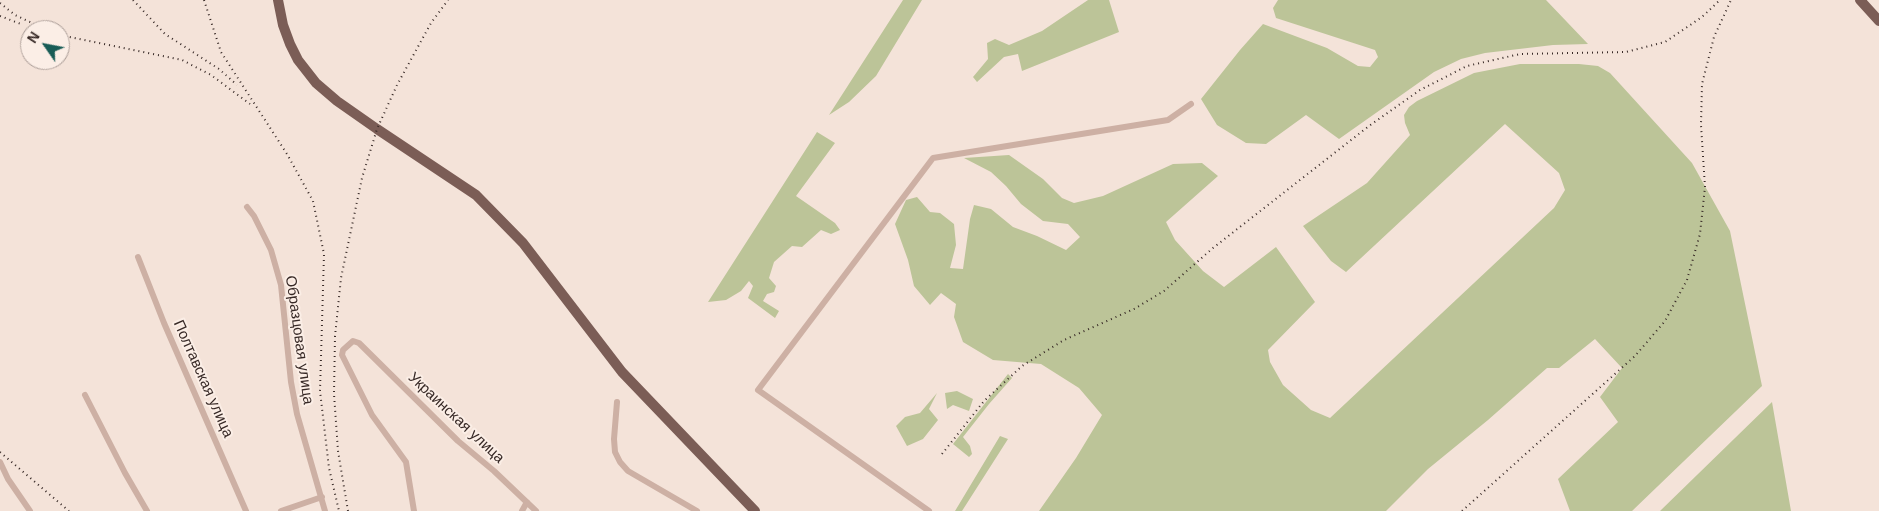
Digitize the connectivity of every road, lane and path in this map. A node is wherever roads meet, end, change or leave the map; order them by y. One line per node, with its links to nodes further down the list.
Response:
1 (278, 0): 21 (main road)
2 (1860, 0): 3 (main road)
3 (1879, 21)
4 (1191, 104): 22 (street)
5 (247, 206): 10 (street, Образцовая улица)
6 (138, 257): 14 (street, Полтавская улица)
7 (85, 395): 13 (street)
8 (617, 402): 20 (street)
9 (0, 462): 12 (street)
10 (322, 497): 15 (street); 16 (street, Образцовая улица)
11 (526, 502): 17 (street, Украинская улица); 18 (street); 19 (street, Украинская улица)
12 (30, 511)
13 (147, 511)
14 (246, 511)
15 (281, 511)
16 (325, 511)
17 (414, 511)
18 (522, 511)
19 (536, 511)
20 (697, 511)
21 (755, 511)
22 (929, 511)

